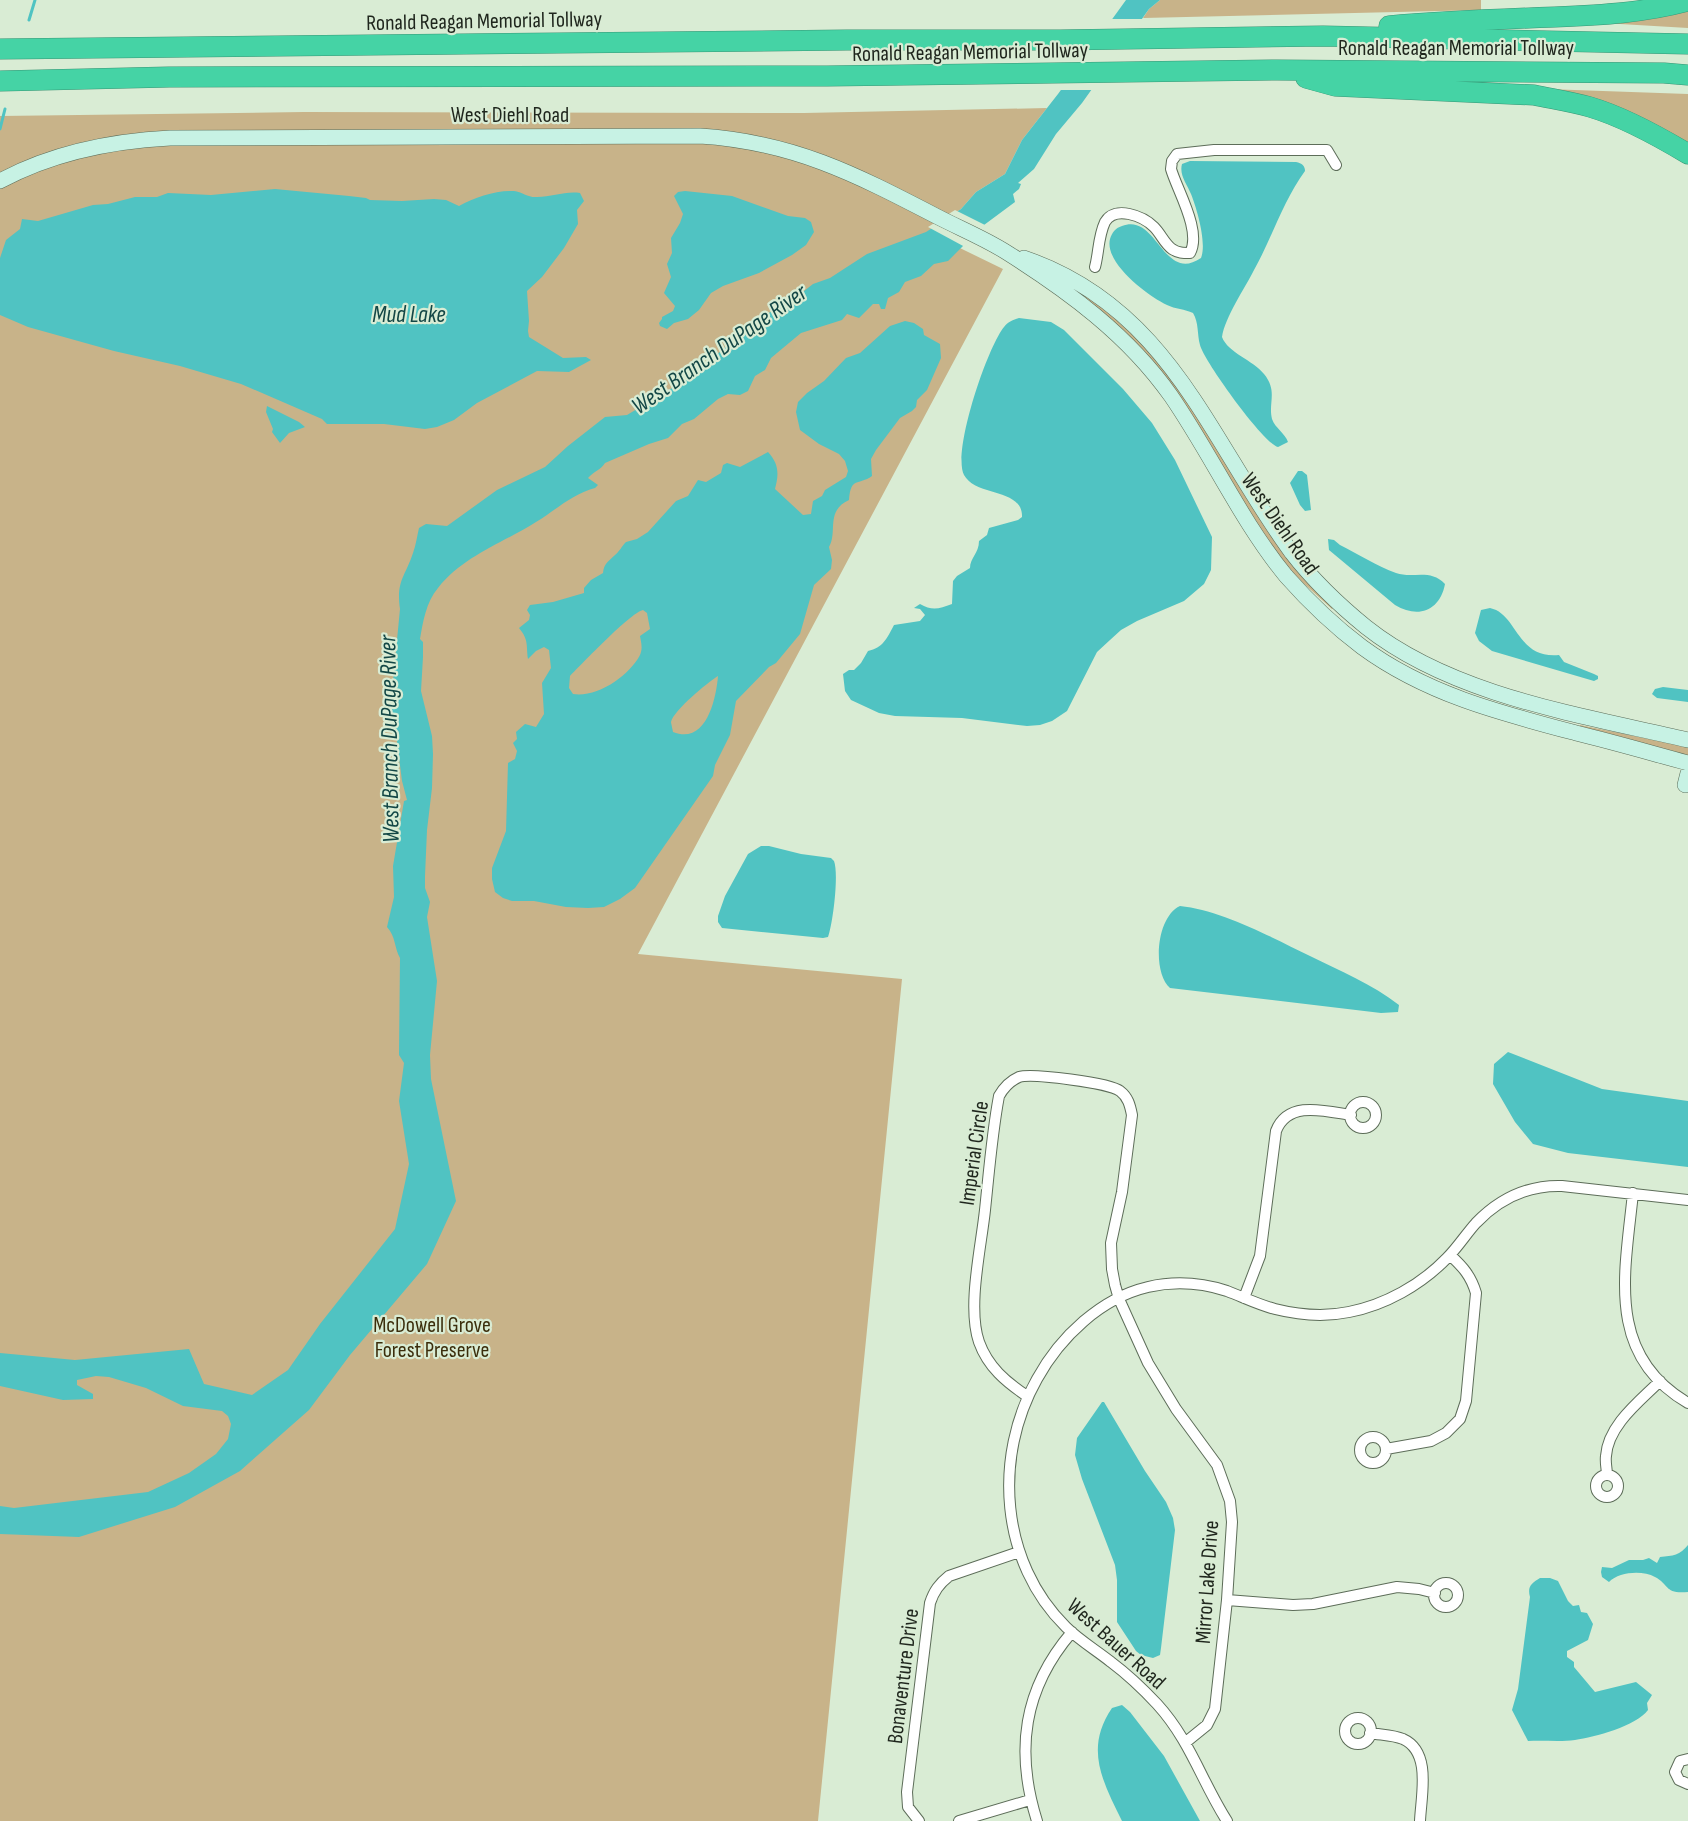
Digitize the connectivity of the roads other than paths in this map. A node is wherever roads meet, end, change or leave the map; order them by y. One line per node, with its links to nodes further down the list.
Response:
1 (1688, 1): 2 (highway)
2 (1323, 36): 3 (highway, Ronald Reagan Memorial Tollway); 4 (highway, Ronald Reagan Memorial Tollway)
3 (1688, 44)
4 (0, 48)
5 (1278, 70): 6 (highway, Ronald Reagan Memorial Tollway); 7 (highway, Ronald Reagan Memorial Tollway); 8 (highway)
6 (1688, 75)
7 (0, 81)
8 (1688, 154)
9 (1336, 165): 12 (street)
10 (0, 181): 11 (street, West Diehl Road)
11 (998, 248): 13 (street, West Diehl Road); 14 (street, West Diehl Road)
12 (1095, 267)
13 (1688, 740)
14 (1688, 763)
15 (1351, 1115): 19 (street)
16 (1633, 1193): 17 (street, West Bauer Road); 18 (street, West Bauer Road); 21 (street)
17 (1688, 1200)
18 (1450, 1255): 19 (street, West Bauer Road); 24 (street)
19 (1244, 1298): 20 (street, West Bauer Road)
20 (1119, 1299): 22 (street, West Bauer Road); 22 (street, Imperial Circle); 28 (street, Mirror Lake Drive)
21 (1660, 1381): 23 (street); 25 (street)
22 (1027, 1396): 26 (street, West Bauer Road)
23 (1688, 1403)
24 (1386, 1449)
25 (1607, 1475)
26 (1019, 1552): 29 (street, West Bauer Road); 35 (street, Bonaventure Drive)
27 (1435, 1593): 28 (street)
28 (1227, 1600): 31 (street, Mirror Lake Drive)
29 (1072, 1632): 31 (street, West Bauer Road); 34 (street)
30 (1370, 1733): 39 (street)
31 (1186, 1742): 38 (street, West Bauer Road)
32 (1688, 1759): 33 (street)
33 (1688, 1784)
34 (1030, 1800): 36 (street); 37 (street)
35 (919, 1821)
36 (959, 1821)
37 (1037, 1821)
38 (1227, 1821)
39 (1420, 1821)

